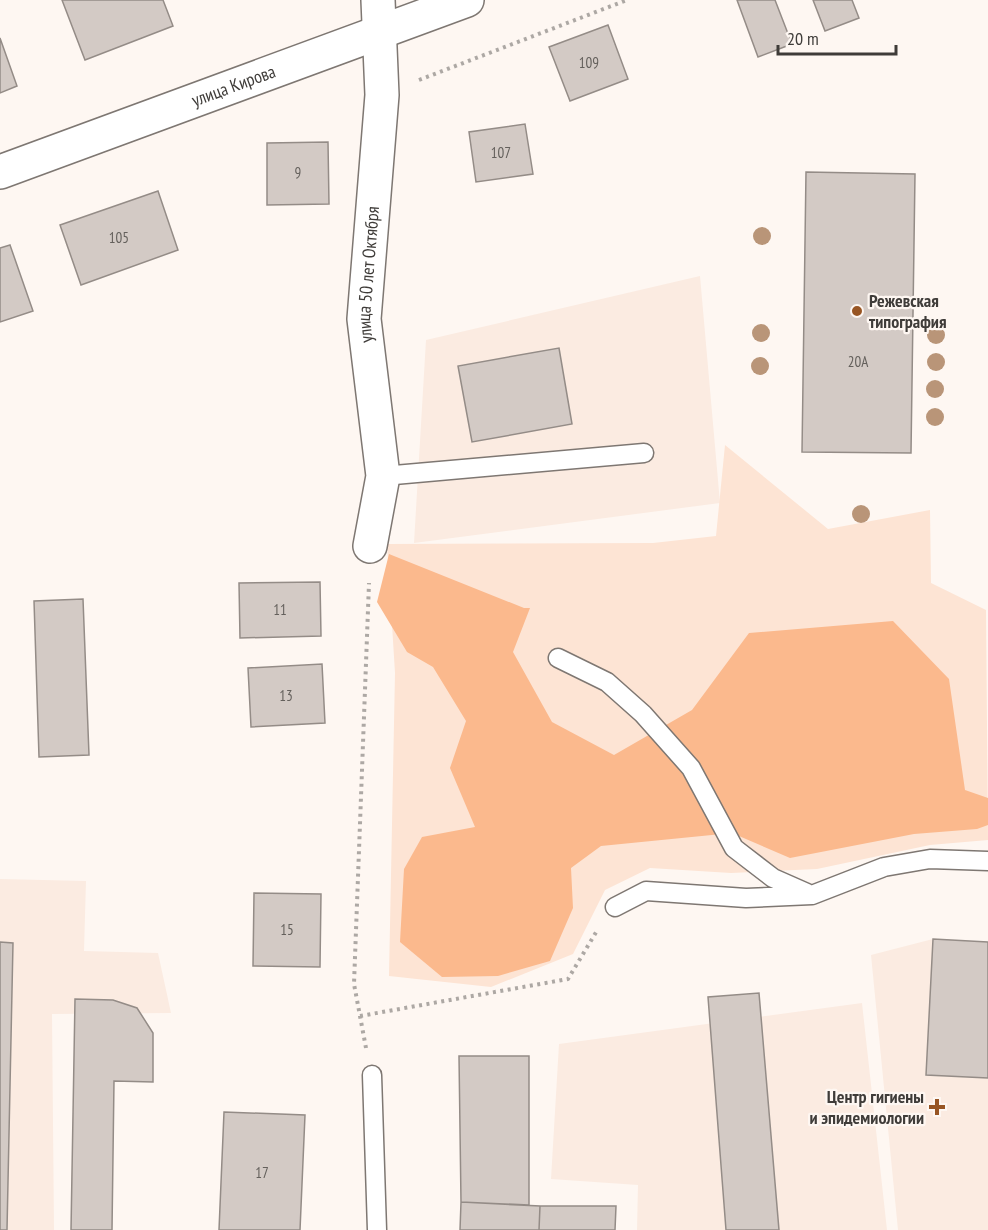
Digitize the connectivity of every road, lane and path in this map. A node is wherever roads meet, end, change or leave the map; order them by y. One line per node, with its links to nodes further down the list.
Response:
1 (378, 0): 4 (street, улица 50 лет Октября)
2 (468, 0): 4 (street, улица Кирова)
3 (627, 0): 5 (path)
4 (378, 35): 5 (street, улица 50 лет Октября); 6 (street, улица Кирова)
5 (382, 95): 8 (street, улица 50 лет Октября)
6 (0, 172)
7 (644, 453): 8 (lane)
8 (383, 476): 9 (street, улица 50 лет Октября)
9 (370, 546): 15 (path)
10 (558, 658): 12 (lane)
11 (988, 861): 12 (lane)
12 (812, 895): 13 (lane)
13 (615, 907)
14 (602, 922): 15 (path)
15 (360, 1016): 16 (path)
16 (372, 1075): 17 (lane)
17 (377, 1230)

